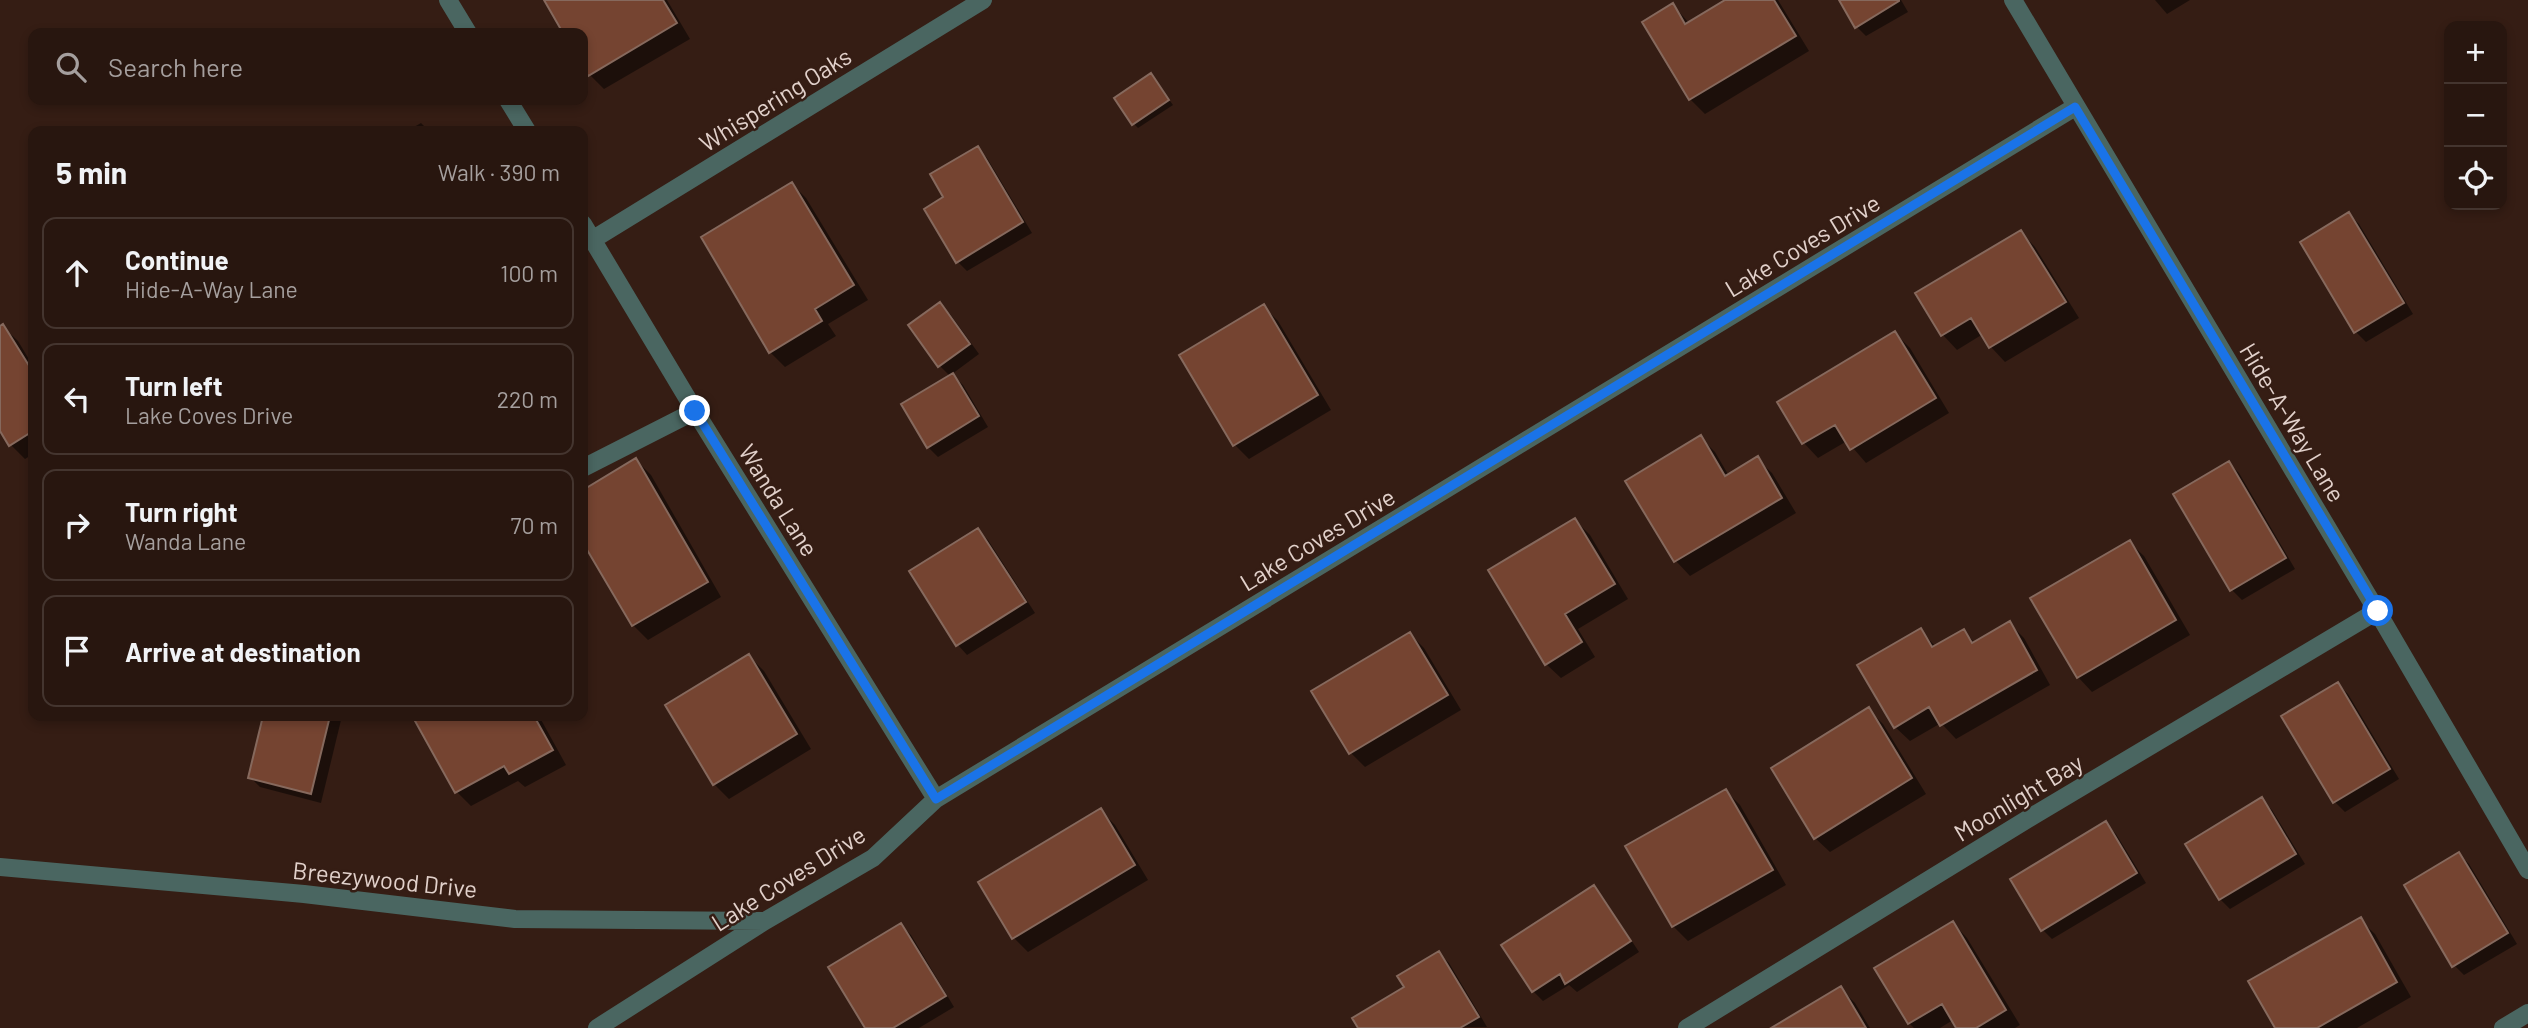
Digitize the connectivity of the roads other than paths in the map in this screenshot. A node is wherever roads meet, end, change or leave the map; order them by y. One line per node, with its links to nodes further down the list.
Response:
1 (448, 0): 4 (street)
2 (983, 0): 9 (street, Whispering Oaks)
3 (2012, 0): 6 (street, Hide-A-Way Lane)
4 (465, 28)
5 (511, 105): 7 (street)
6 (2075, 107): 12 (street, Hide-A-Way Lane); 13 (street, Lake Coves Drive)
7 (524, 126)
8 (588, 233): 9 (street, Wanda Lane)
9 (592, 240): 10 (street, Wanda Lane)
10 (695, 411): 11 (street); 13 (street, Wanda Lane)
11 (588, 465)
12 (2378, 611): 15 (street, Hide-A-Way Lane); 19 (street, Moonlight Bay)
13 (936, 799): 16 (street, Lake Coves Drive)
14 (0, 867): 16 (street, Breezywood Drive)
15 (2528, 870)
16 (765, 921): 18 (street, Lake Coves Drive)
17 (2528, 1013): 20 (street)
18 (597, 1028)
19 (1687, 1028)
20 (2504, 1028)

